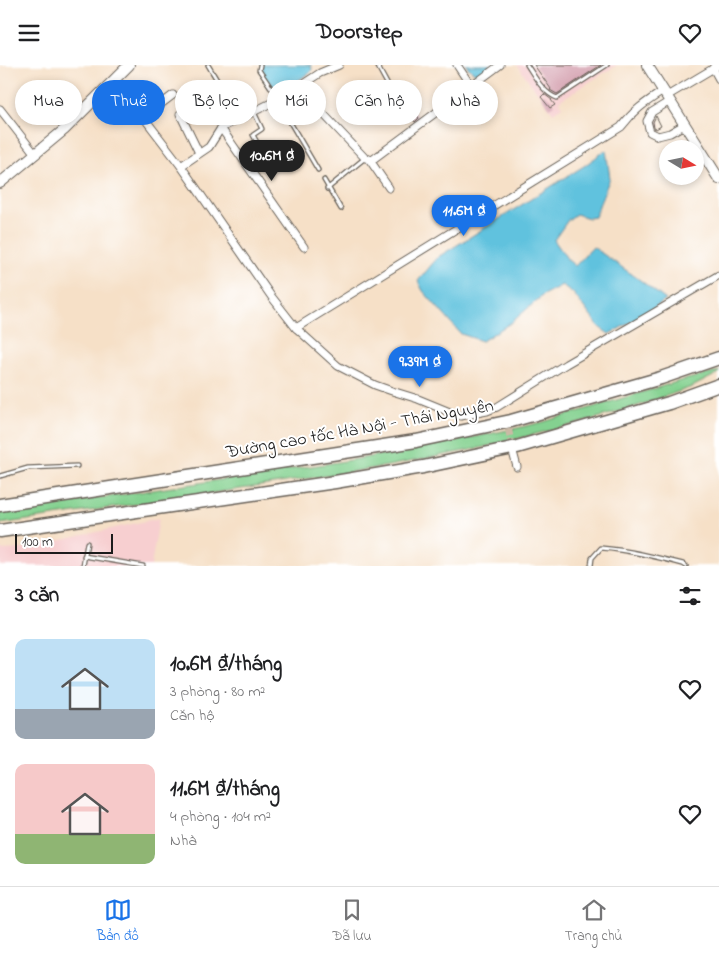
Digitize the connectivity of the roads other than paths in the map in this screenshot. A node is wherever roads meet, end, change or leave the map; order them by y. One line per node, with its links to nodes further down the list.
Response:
1 (129, 65): 15 (main road)
2 (208, 65): 16 (lane)
3 (260, 65): 21 (lane)
4 (316, 65): 13 (street)
5 (339, 65): 13 (street)
6 (380, 65): 18 (lane)
7 (458, 65): 19 (street)
8 (500, 65): 20 (street)
9 (527, 65): 10 (lane)
10 (607, 65)
11 (647, 65): 23 (main road)
12 (716, 66): 14 (street); 23 (street)
13 (320, 73): 17 (street)
14 (719, 79)
15 (115, 80)
16 (217, 80)
17 (309, 80)
18 (385, 80)
19 (468, 80)
20 (480, 80)
21 (267, 83)
22 (173, 95): 24 (street)
23 (667, 96): 34 (main road); 34 (street); 50 (street)
24 (165, 101)
25 (92, 103): 37 (main road)
26 (1, 113): 37 (street)
27 (326, 116): 38 (street)
28 (432, 116): 38 (street)
29 (257, 118): 40 (lane)
30 (150, 125): 39 (street)
31 (185, 125): 36 (street)
32 (229, 125): 35 (street)
33 (292, 125): 41 (lane)
34 (684, 125): 42 (main road)
35 (221, 129): 36 (street); 48 (street)
36 (199, 153): 39 (street)
37 (35, 154): 44 (main road)
38 (367, 158): 45 (lane); 46 (street)
39 (181, 166): 50 (street)
40 (270, 166)
41 (318, 170)
42 (719, 179)
43 (324, 180): 45 (lane)
44 (0, 183)
45 (328, 188): 47 (lane)
46 (389, 188)
47 (341, 209)
48 (304, 247)
49 (719, 275): 53 (street)
50 (296, 328): 53 (street)
51 (719, 358): 59 (highway, Đường cao tốc Hà Nội - Thái Nguyên)
52 (719, 385): 60 (highway)
53 (501, 404): 54 (street)
54 (506, 419)
55 (513, 452): 57 (street)
56 (77, 466): 58 (lane)
57 (517, 467)
58 (0, 476)
59 (0, 505)
60 (0, 531)
61 (87, 543): 62 (lane)
62 (84, 556): 63 (lane); 64 (lane)
63 (83, 566)
64 (143, 566)
65 (591, 566): 66 (lane)
66 (686, 566)

